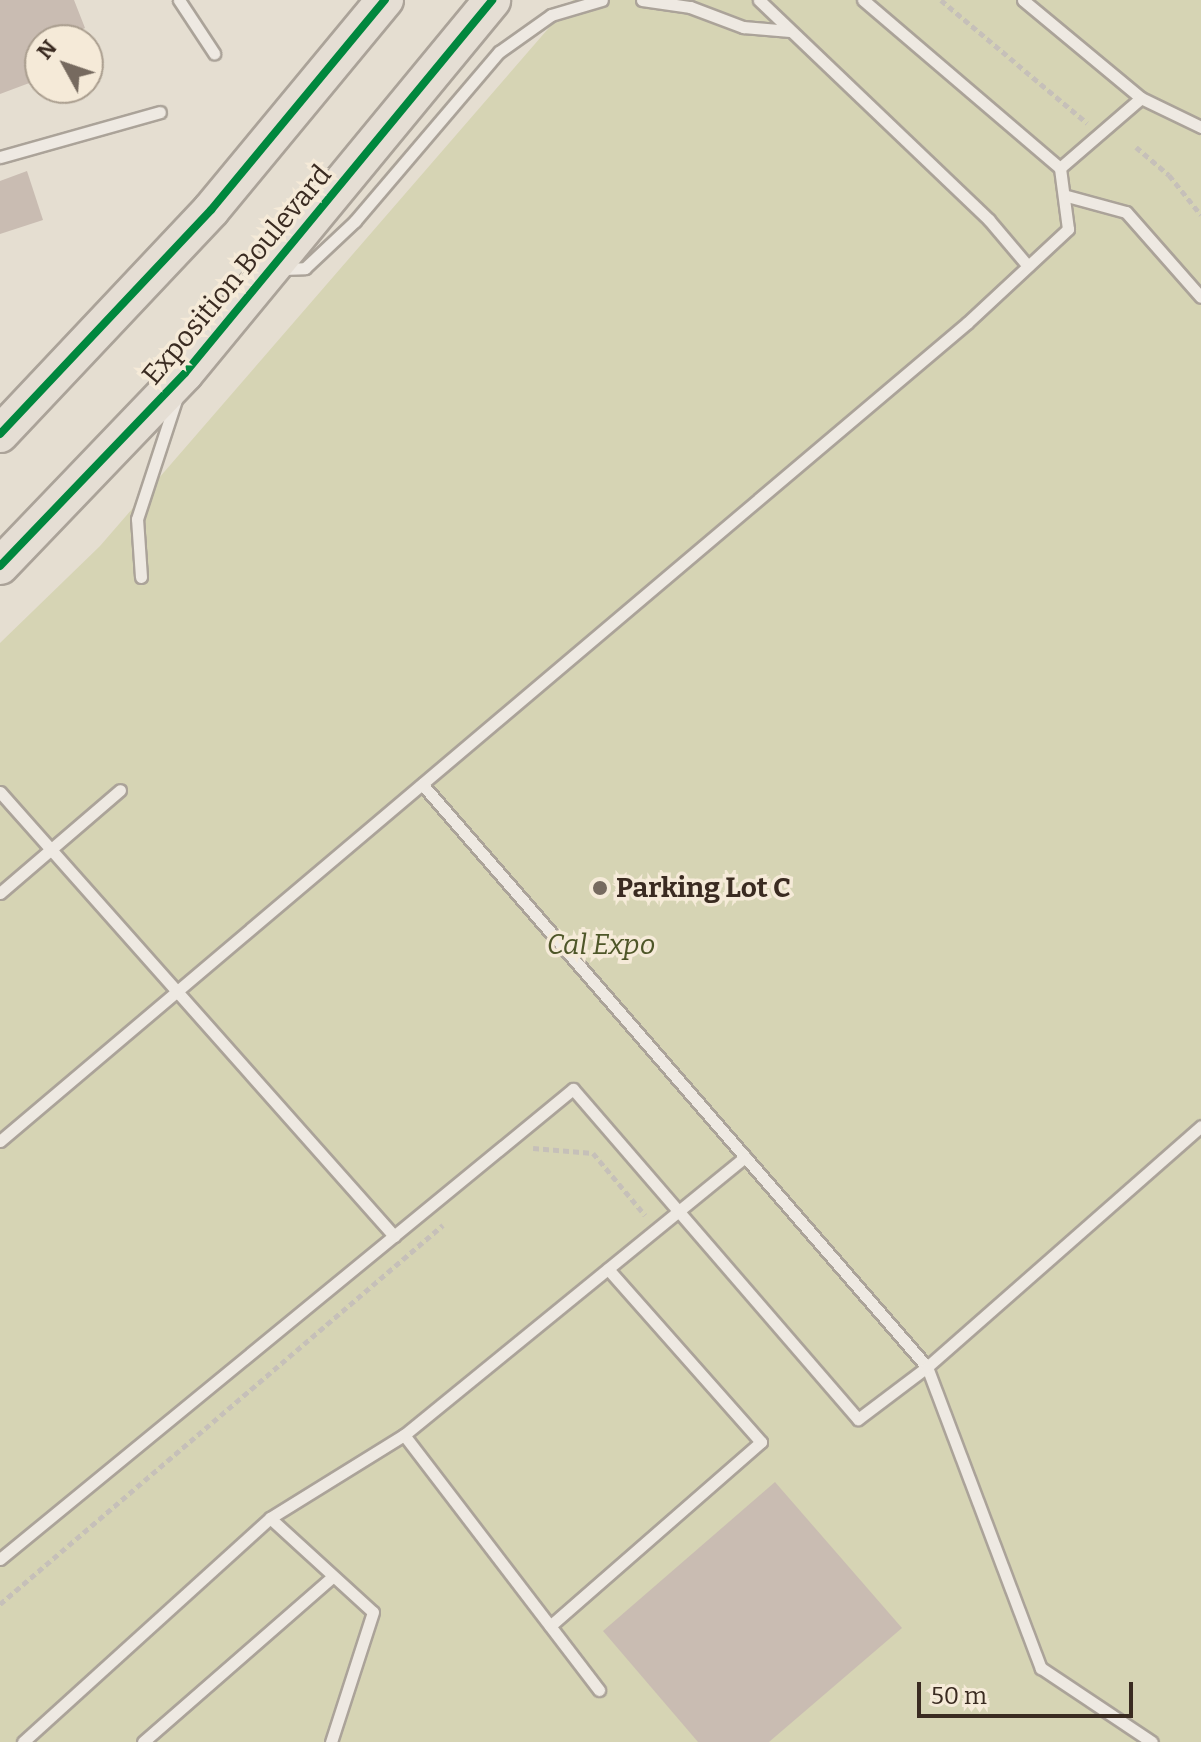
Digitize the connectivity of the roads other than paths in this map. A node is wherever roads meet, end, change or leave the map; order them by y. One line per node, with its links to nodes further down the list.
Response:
1 (179, 0): 10 (lane)
2 (385, 0): 21 (main road)
3 (492, 0): 18 (main road, Exposition Boulevard)
4 (602, 0): 18 (lane)
5 (642, 0): 9 (lane)
6 (759, 0): 9 (lane)
7 (863, 0): 15 (lane)
8 (1023, 0): 11 (lane)
9 (790, 31): 17 (lane)
10 (214, 53)
11 (1141, 98): 13 (lane); 15 (lane)
12 (160, 112): 14 (lane)
13 (1201, 127)
14 (0, 157)
15 (1060, 168): 16 (lane)
16 (1067, 196): 17 (lane); 19 (lane)
17 (1028, 266): 24 (lane)
18 (273, 269): 20 (main road, Exposition Boulevard)
19 (1201, 297)
20 (185, 373): 22 (main road, Exposition Boulevard); 23 (lane)
21 (0, 434)
22 (0, 566)
23 (141, 577)
24 (422, 784): 29 (lane); 32 (lane)
25 (120, 790): 27 (lane)
26 (0, 792): 27 (lane)
27 (53, 849): 28 (lane); 29 (lane)
28 (0, 893)
29 (176, 992): 31 (lane); 34 (lane)
30 (1201, 1126): 36 (lane)
31 (0, 1141)
32 (745, 1157): 33 (lane); 36 (lane)
33 (677, 1212): 34 (lane); 35 (lane); 36 (lane)
34 (394, 1236): 39 (lane)
35 (608, 1269): 37 (lane); 41 (lane)
36 (927, 1367): 46 (lane)
37 (404, 1435): 38 (lane); 41 (lane)
38 (270, 1518): 40 (lane); 43 (lane)
39 (0, 1559)
40 (333, 1576): 44 (lane); 45 (lane)
41 (550, 1626): 42 (lane)
42 (599, 1690)
43 (23, 1742)
44 (143, 1742)
45 (331, 1742)
46 (1152, 1742)

